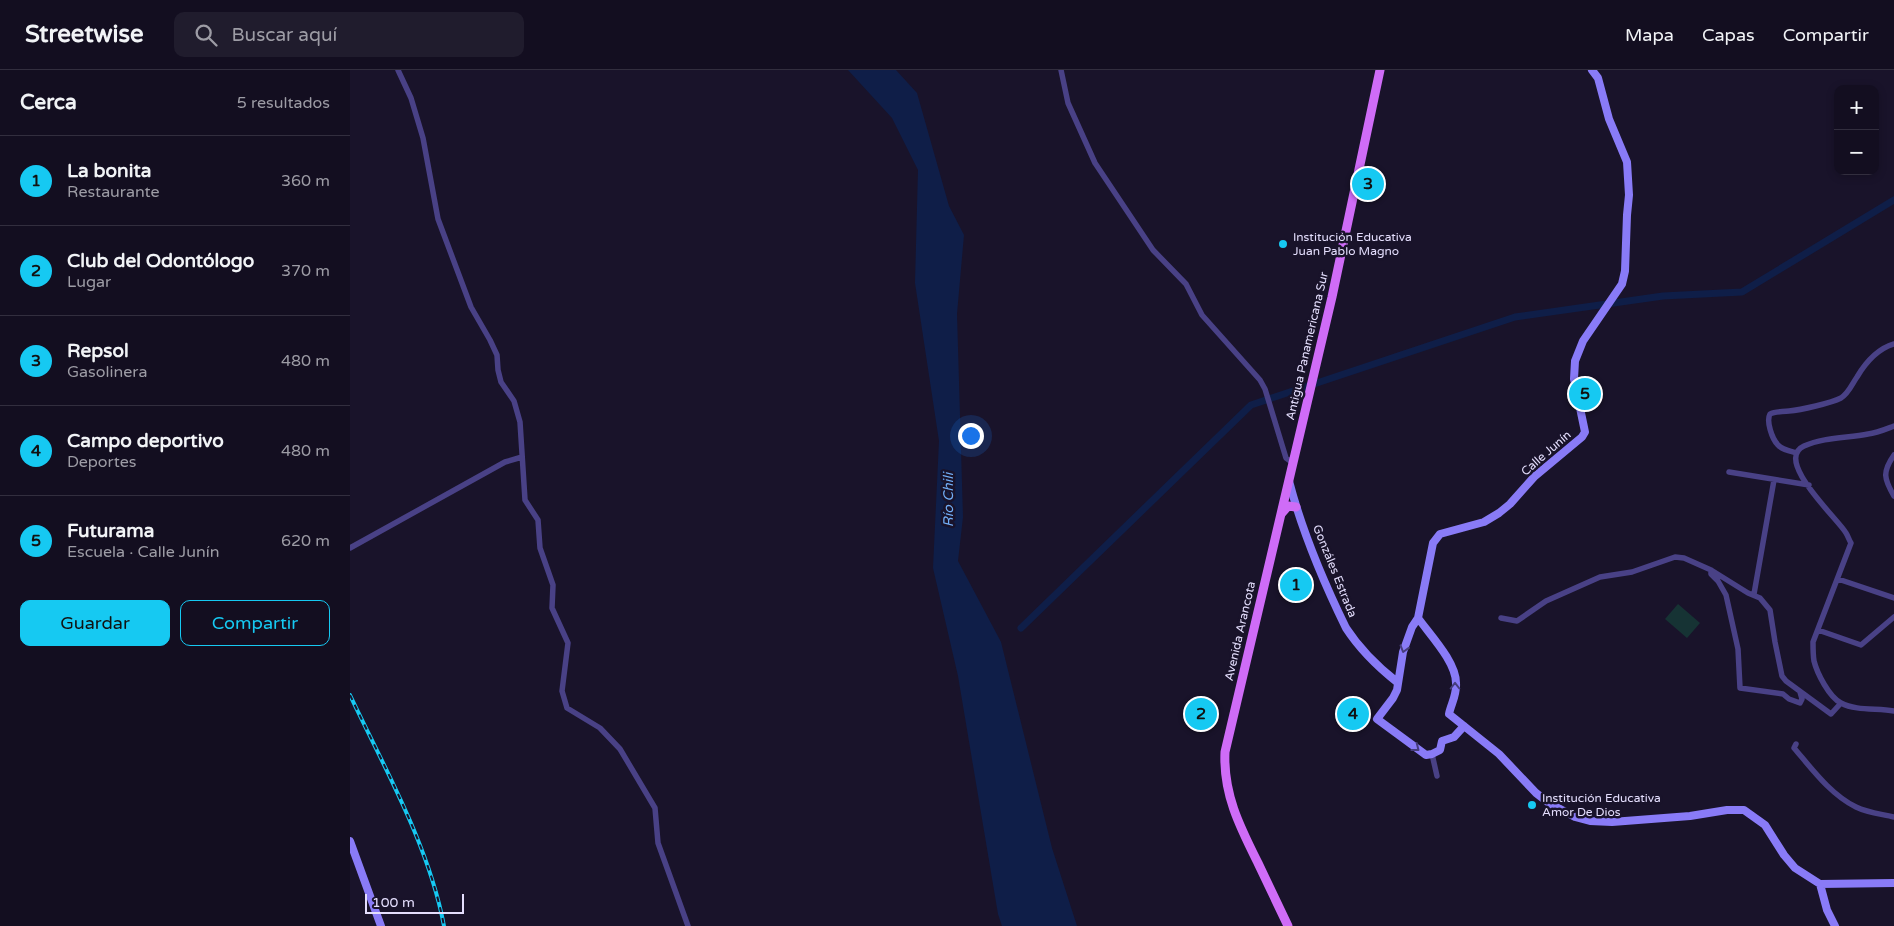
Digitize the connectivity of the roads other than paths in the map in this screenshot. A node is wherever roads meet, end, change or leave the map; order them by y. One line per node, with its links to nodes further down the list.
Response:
1 (398, 70): 9 (street)
2 (1061, 70): 10 (street)
3 (1380, 70): 10 (main road, Antigua Panamericana Sur)
4 (1592, 70): 24 (street, Calle Junín)
5 (1894, 344): 7 (street)
6 (1894, 426): 7 (street)
7 (1797, 453): 14 (street)
8 (1894, 455): 15 (street)
9 (522, 457): 18 (street); 40 (street)
10 (1293, 463): 12 (main road, Antigua Panamericana Sur)
11 (1729, 472): 13 (street)
12 (1289, 480): 16 (street, Gonzáles Estrada); 17 (main road, Avenida Arancota)
13 (1774, 480): 14 (street); 21 (street)
14 (1809, 485): 20 (street)
15 (1894, 496)
16 (1296, 507): 17 (main road); 27 (street, Gonzáles Estrada)
17 (1280, 514): 41 (main road, Avenida Arancota)
18 (350, 548)
19 (1711, 570): 21 (street); 25 (street); 28 (street)
20 (1838, 579): 22 (street); 26 (street)
21 (1754, 594): 28 (street)
22 (1894, 598)
23 (1894, 617): 26 (street)
24 (1418, 618): 27 (street, Calle Junín, one-way to 27); 31 (street, one-way to 24)
25 (1501, 618)
26 (1818, 630): 29 (street)
27 (1397, 682): 33 (street, Calle Junín, one-way to 33)
28 (1800, 692): 29 (street)
29 (1841, 703): 30 (street)
30 (1894, 711)
31 (1464, 726): 33 (street); 37 (street)
32 (1796, 744): 35 (street)
33 (1432, 754): 34 (street)
34 (1438, 776)
35 (1894, 817)
36 (350, 841): 39 (street)
37 (1820, 884): 38 (street); 42 (street)
38 (1894, 884)
39 (381, 926)
40 (688, 926)
41 (1288, 926)
42 (1835, 926)

